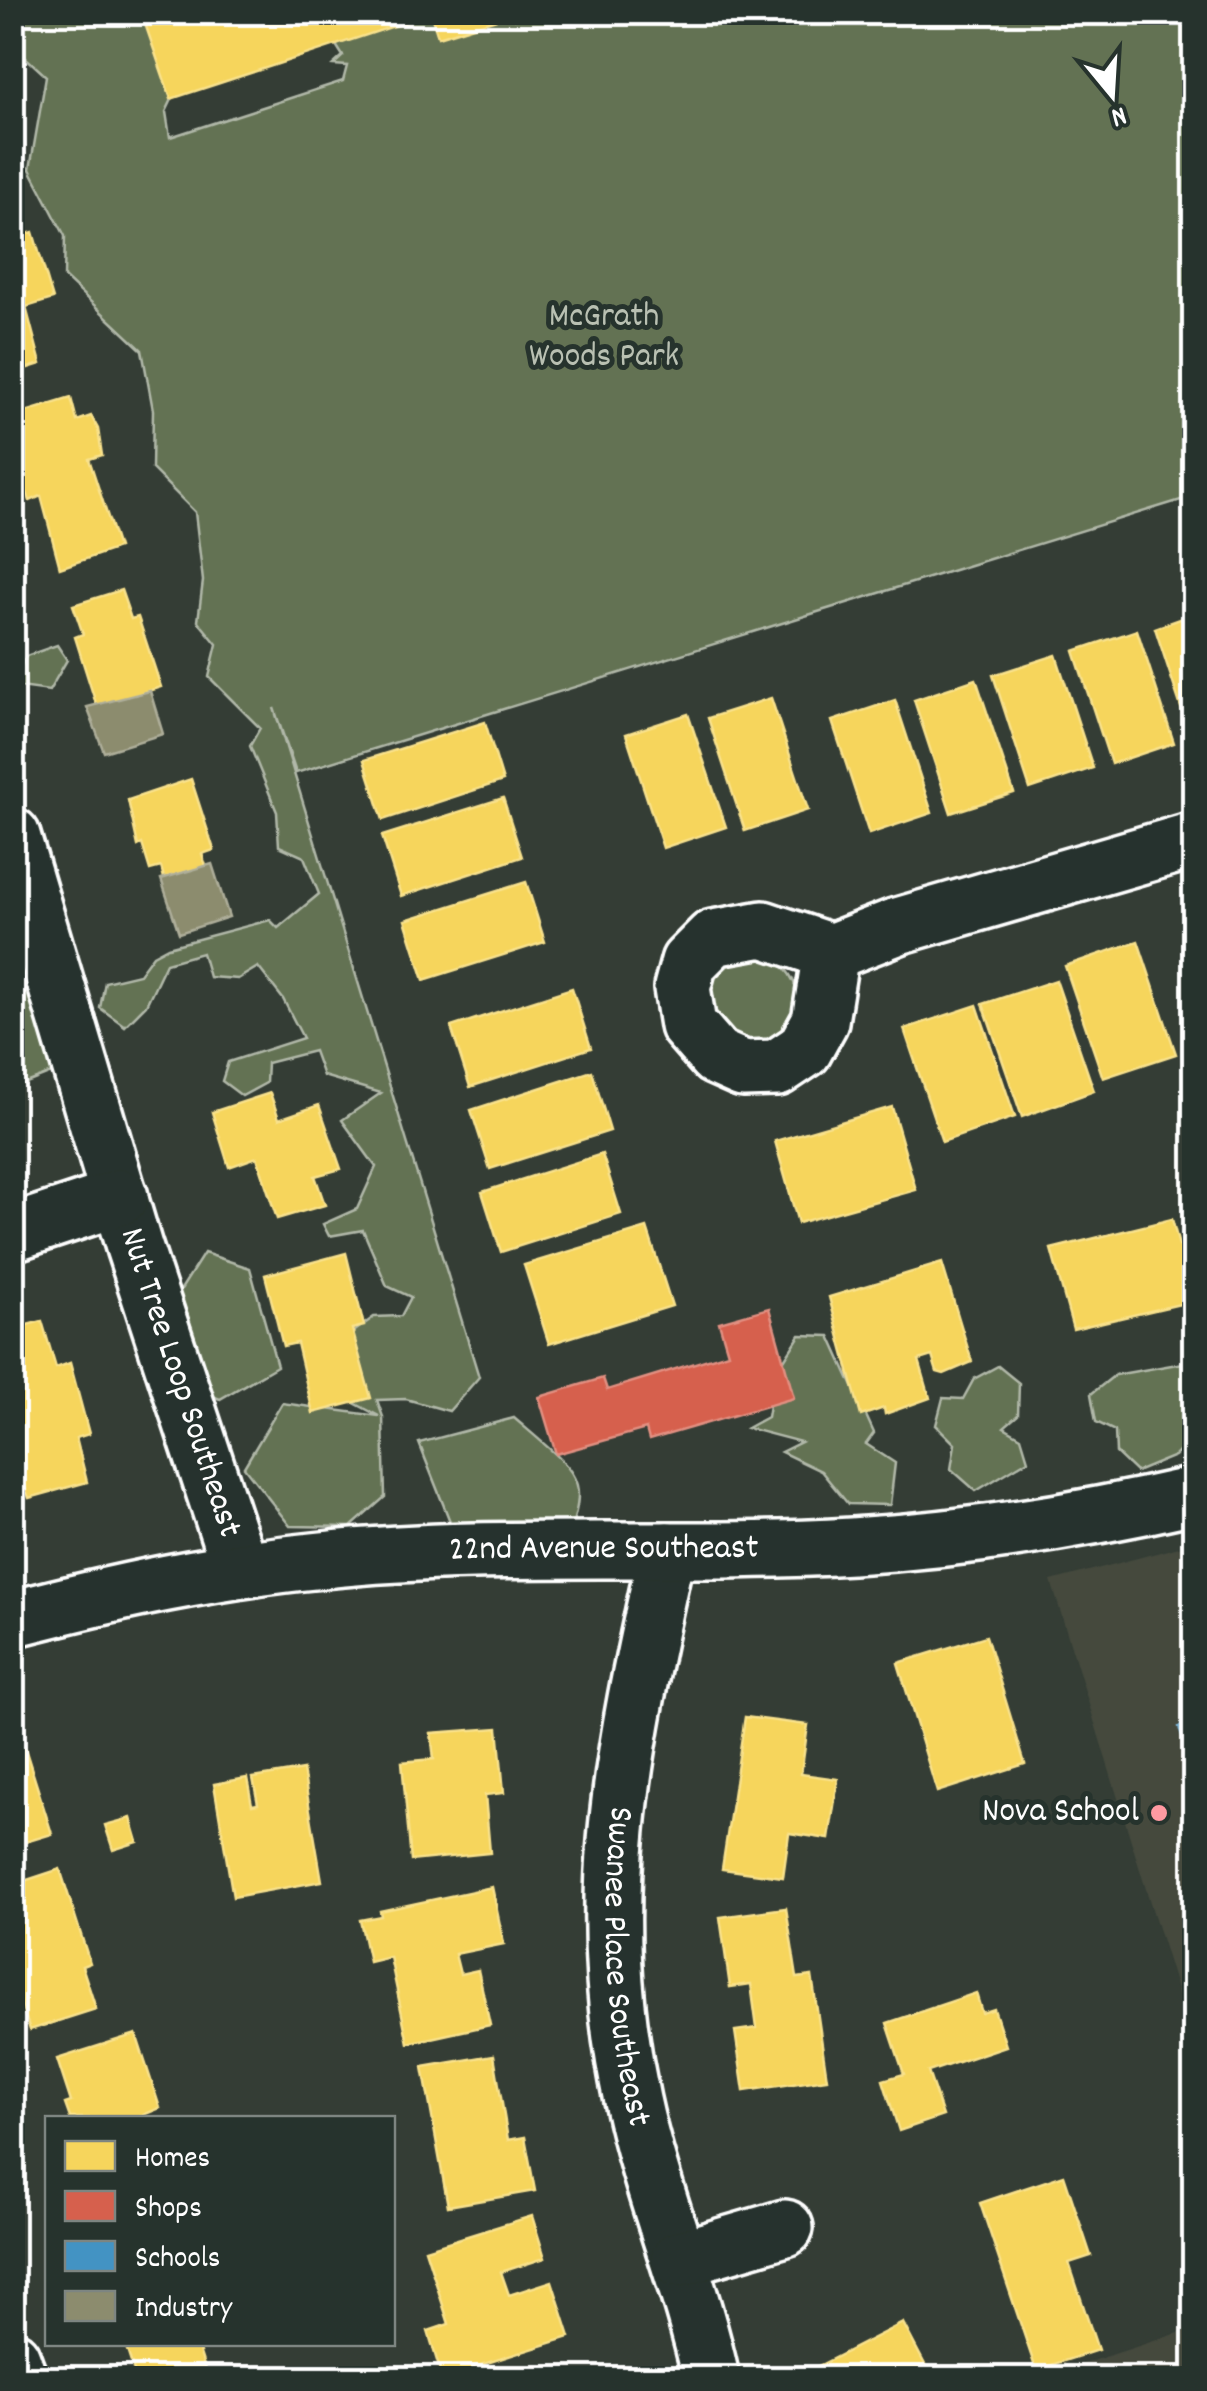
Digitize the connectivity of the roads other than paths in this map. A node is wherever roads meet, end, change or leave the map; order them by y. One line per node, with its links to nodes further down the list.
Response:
1 (12, 836): 4 (street, Nut Tree Loop Southeast)
2 (1194, 840): 3 (street)
3 (831, 952)
4 (120, 1197): 5 (street, Nut Tree Loop Southeast); 8 (street, Nut Tree Loop Southeast)
5 (12, 1233)
6 (1194, 1495): 7 (street, 22nd Avenue Southeast)
7 (667, 1550): 8 (street, 22nd Avenue Southeast); 11 (street, Swanee Place Southeast)
8 (240, 1569): 9 (street, 22nd Avenue Southeast)
9 (12, 1618)
10 (785, 2228): 11 (street)
11 (680, 2259): 14 (street, Swanee Place Southeast)
12 (12, 2359): 13 (street)
13 (19, 2378)
14 (711, 2378)

